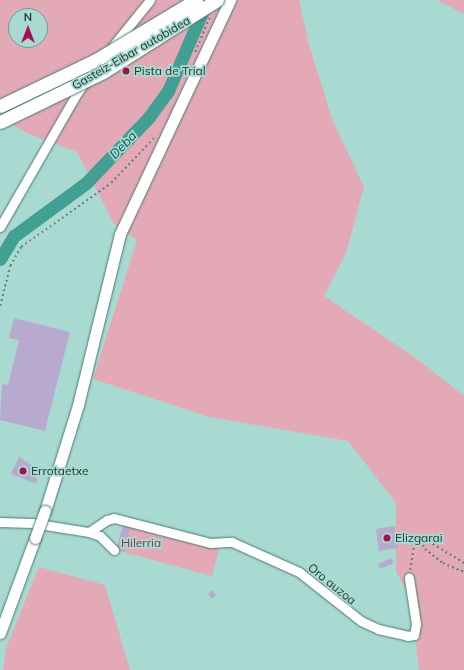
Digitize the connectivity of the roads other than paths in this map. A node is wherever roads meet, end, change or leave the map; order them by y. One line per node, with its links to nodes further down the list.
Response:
1 (150, 0): 7 (street)
2 (196, 0): 5 (highway, Gasteiz-Eibar autobidea, bridge)
3 (217, 0): 6 (highway, Gasteiz-Eibar autobidea, bridge)
4 (230, 0): 12 (main road, bridge)
5 (0, 106)
6 (0, 122)
7 (0, 227)
8 (0, 522): 9 (street)
9 (89, 532): 10 (street); 11 (street, Oro auzoa)
10 (114, 550)
11 (409, 578)
12 (0, 633)

